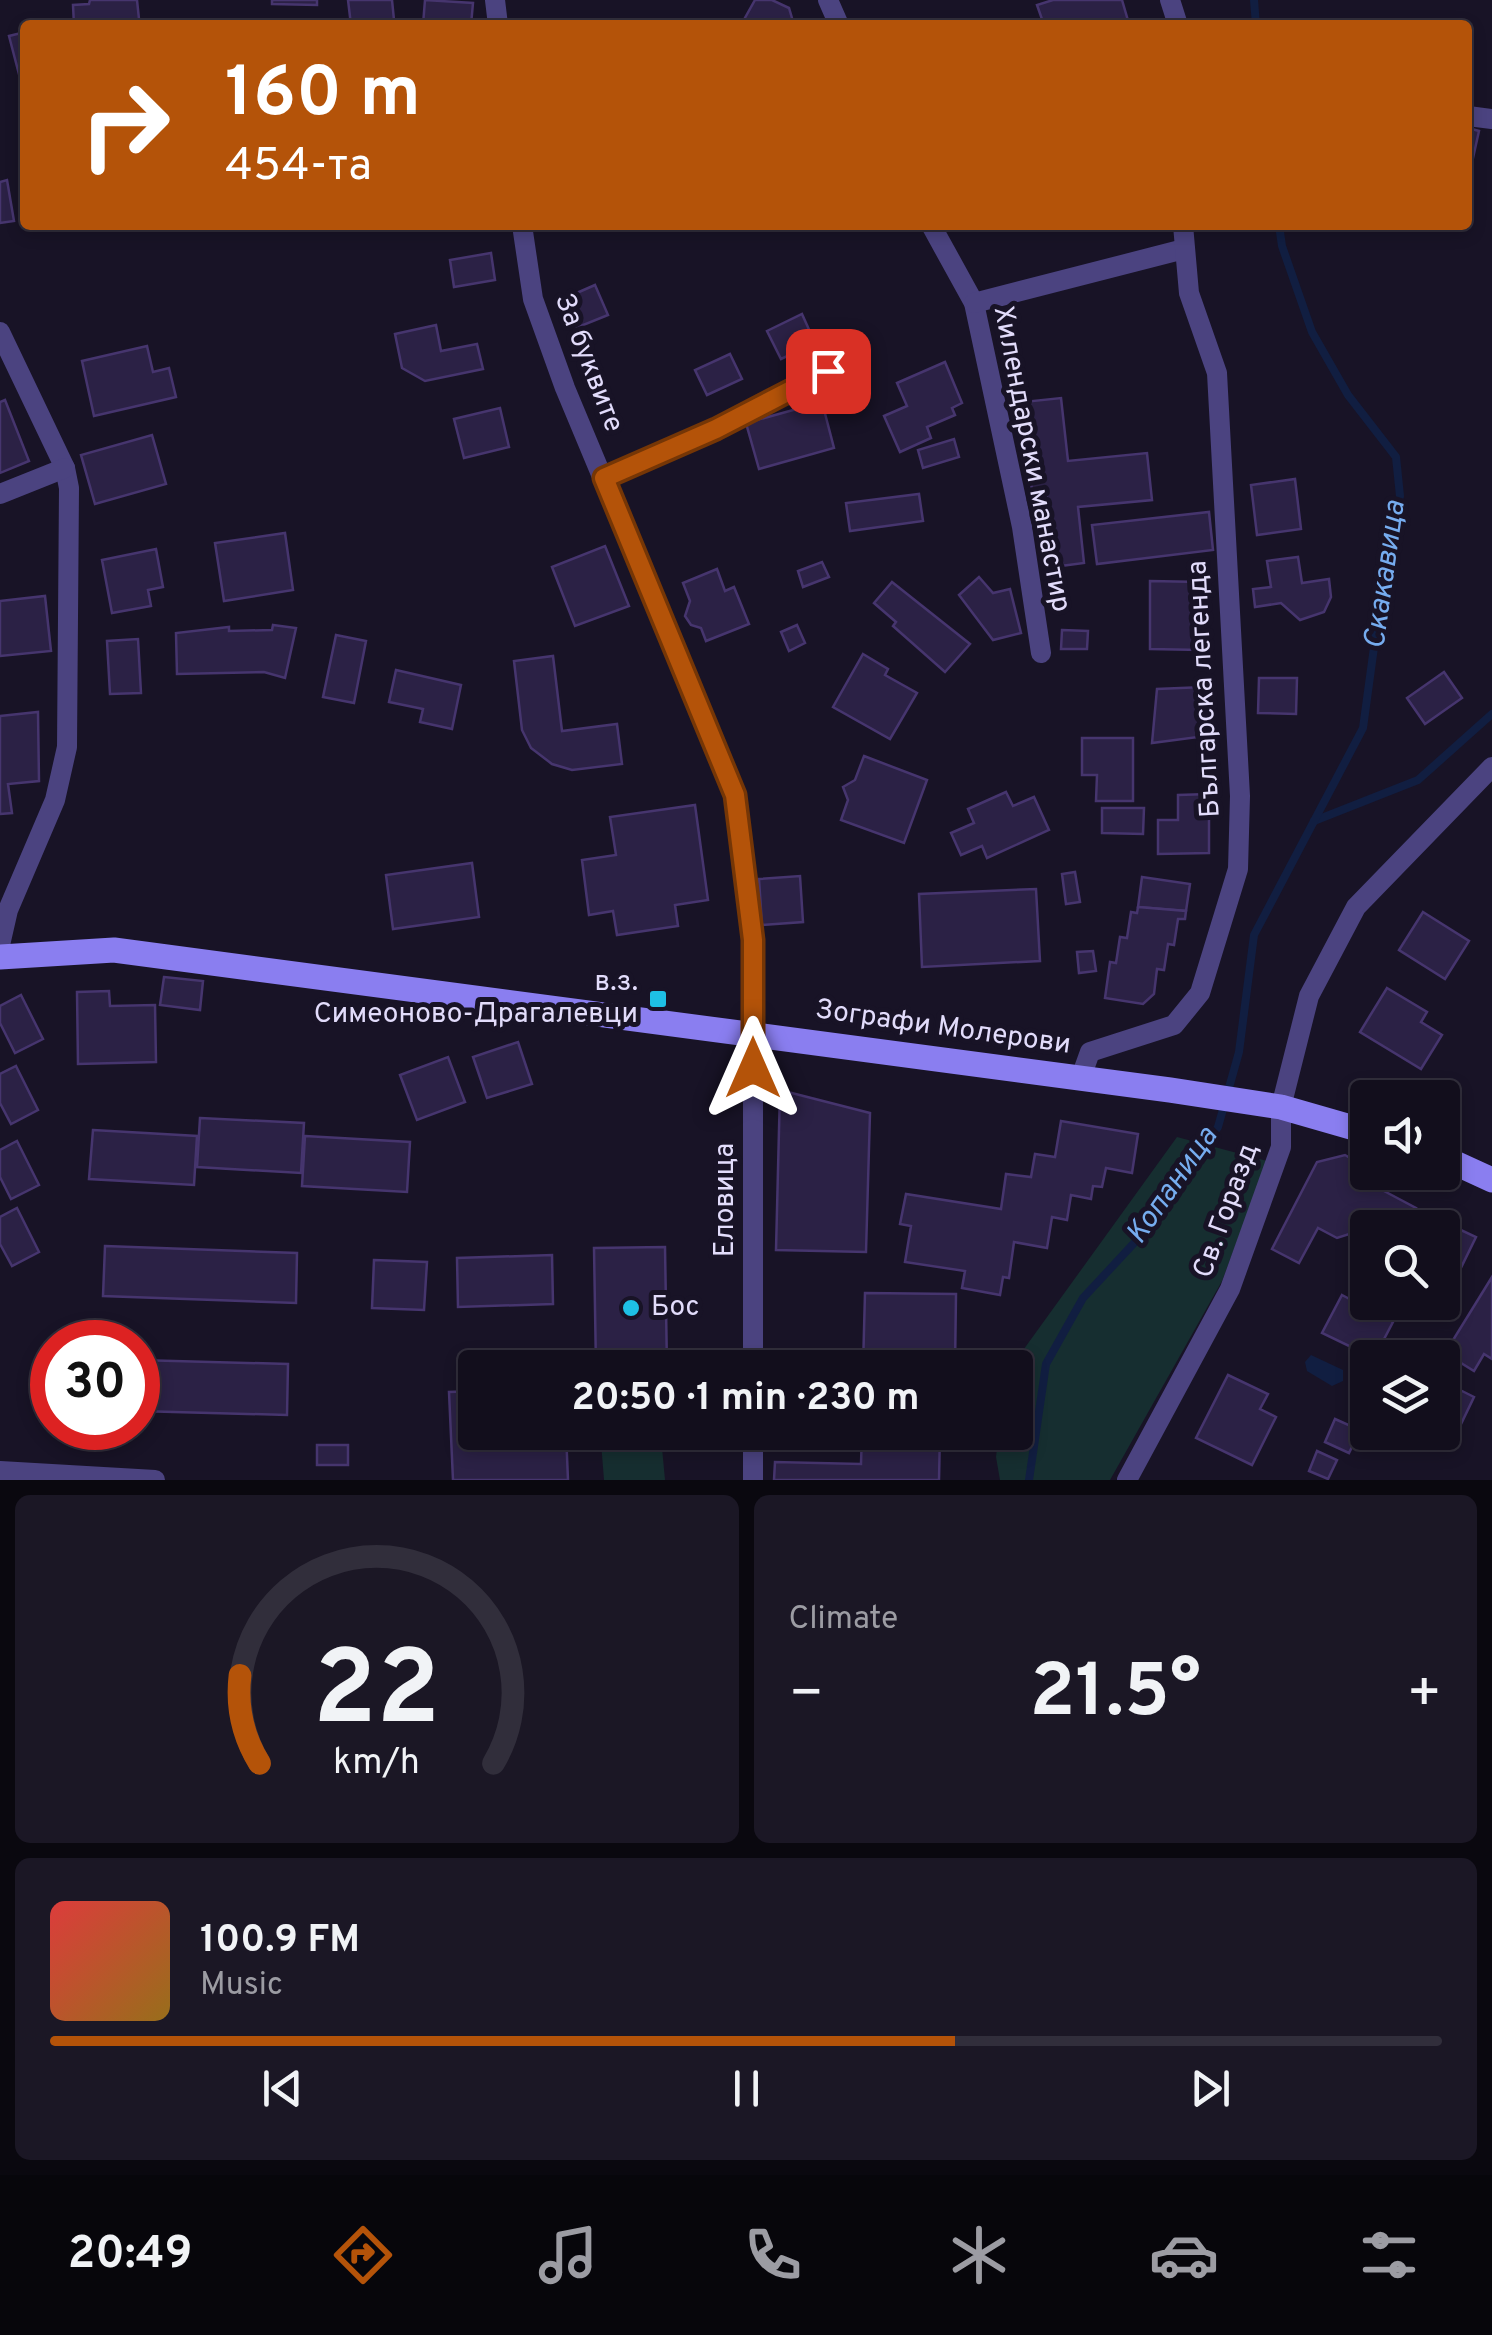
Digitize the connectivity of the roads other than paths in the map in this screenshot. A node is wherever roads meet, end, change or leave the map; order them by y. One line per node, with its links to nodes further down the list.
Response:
1 (523, 230): 9 (street, За буквите)
2 (934, 230): 5 (street, Хилендарски манастир)
3 (1183, 230): 4 (street, Българска легенда)
4 (1184, 249): 5 (street); 16 (street, Българска легенда)
5 (974, 303): 11 (street, Хилендарски манастир)
6 (0, 332): 8 (street)
7 (828, 371): 9 (street)
8 (65, 468): 10 (street); 13 (street)
9 (604, 478): 15 (street, За буквите)
10 (0, 494)
11 (1041, 653)
12 (1492, 767): 17 (street, Св. Горазд)
13 (0, 945)
14 (0, 957): 15 (street, Зографи Молерови)
15 (753, 1032): 16 (street, Зографи Молерови); 21 (street, Еловица)
16 (1080, 1077): 17 (street, Зографи Молерови)
17 (1268, 1105): 18 (street, Зографи Молерови); 26 (street, Св. Горазд)
18 (1350, 1127)
19 (1460, 1166): 20 (street)
20 (1492, 1180)
21 (753, 1350)
22 (753, 1450): 25 (street)
23 (0, 1470): 24 (street)
24 (155, 1480)
25 (753, 1480)
26 (1127, 1480)

